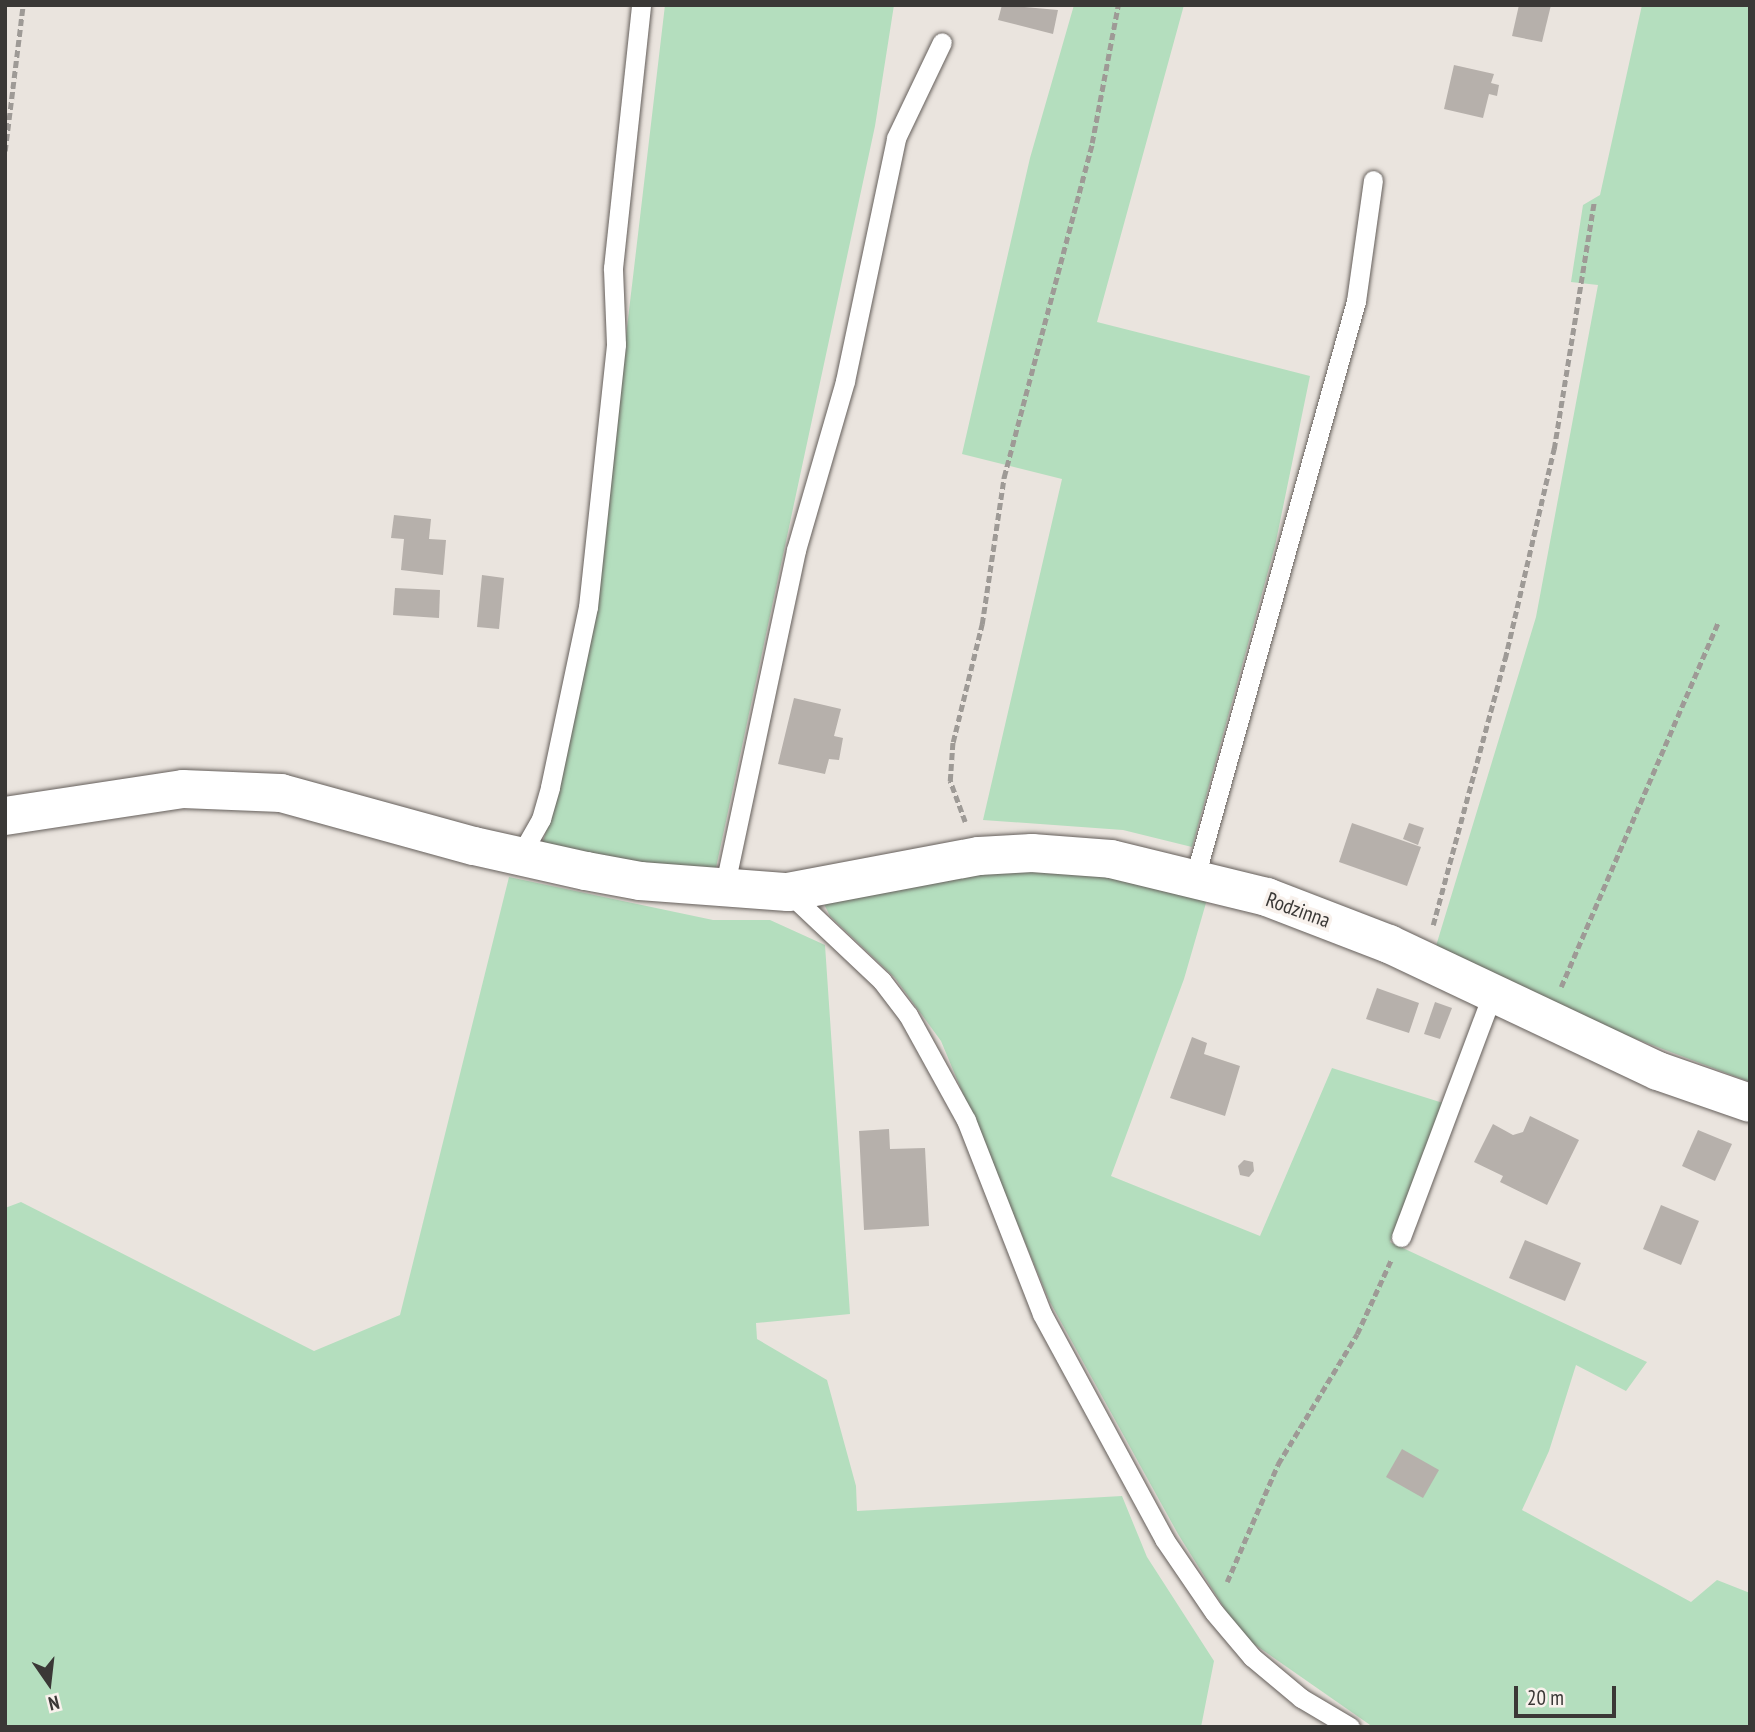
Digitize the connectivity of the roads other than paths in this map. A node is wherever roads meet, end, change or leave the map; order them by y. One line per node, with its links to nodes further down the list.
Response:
1 (641, 5): 5 (lane)
2 (942, 42): 7 (lane)
3 (1373, 180): 6 (lane)
4 (5, 816): 5 (street, Rodzinna)
5 (520, 856): 7 (street, Rodzinna)
6 (1195, 877): 8 (street, Rodzinna); 9 (street, Rodzinna)
7 (724, 889): 8 (street, Rodzinna)
8 (802, 890): 12 (lane)
9 (1493, 992): 10 (street, Rodzinna); 11 (lane)
10 (1750, 1103)
11 (1401, 1237)
12 (1350, 1727)

